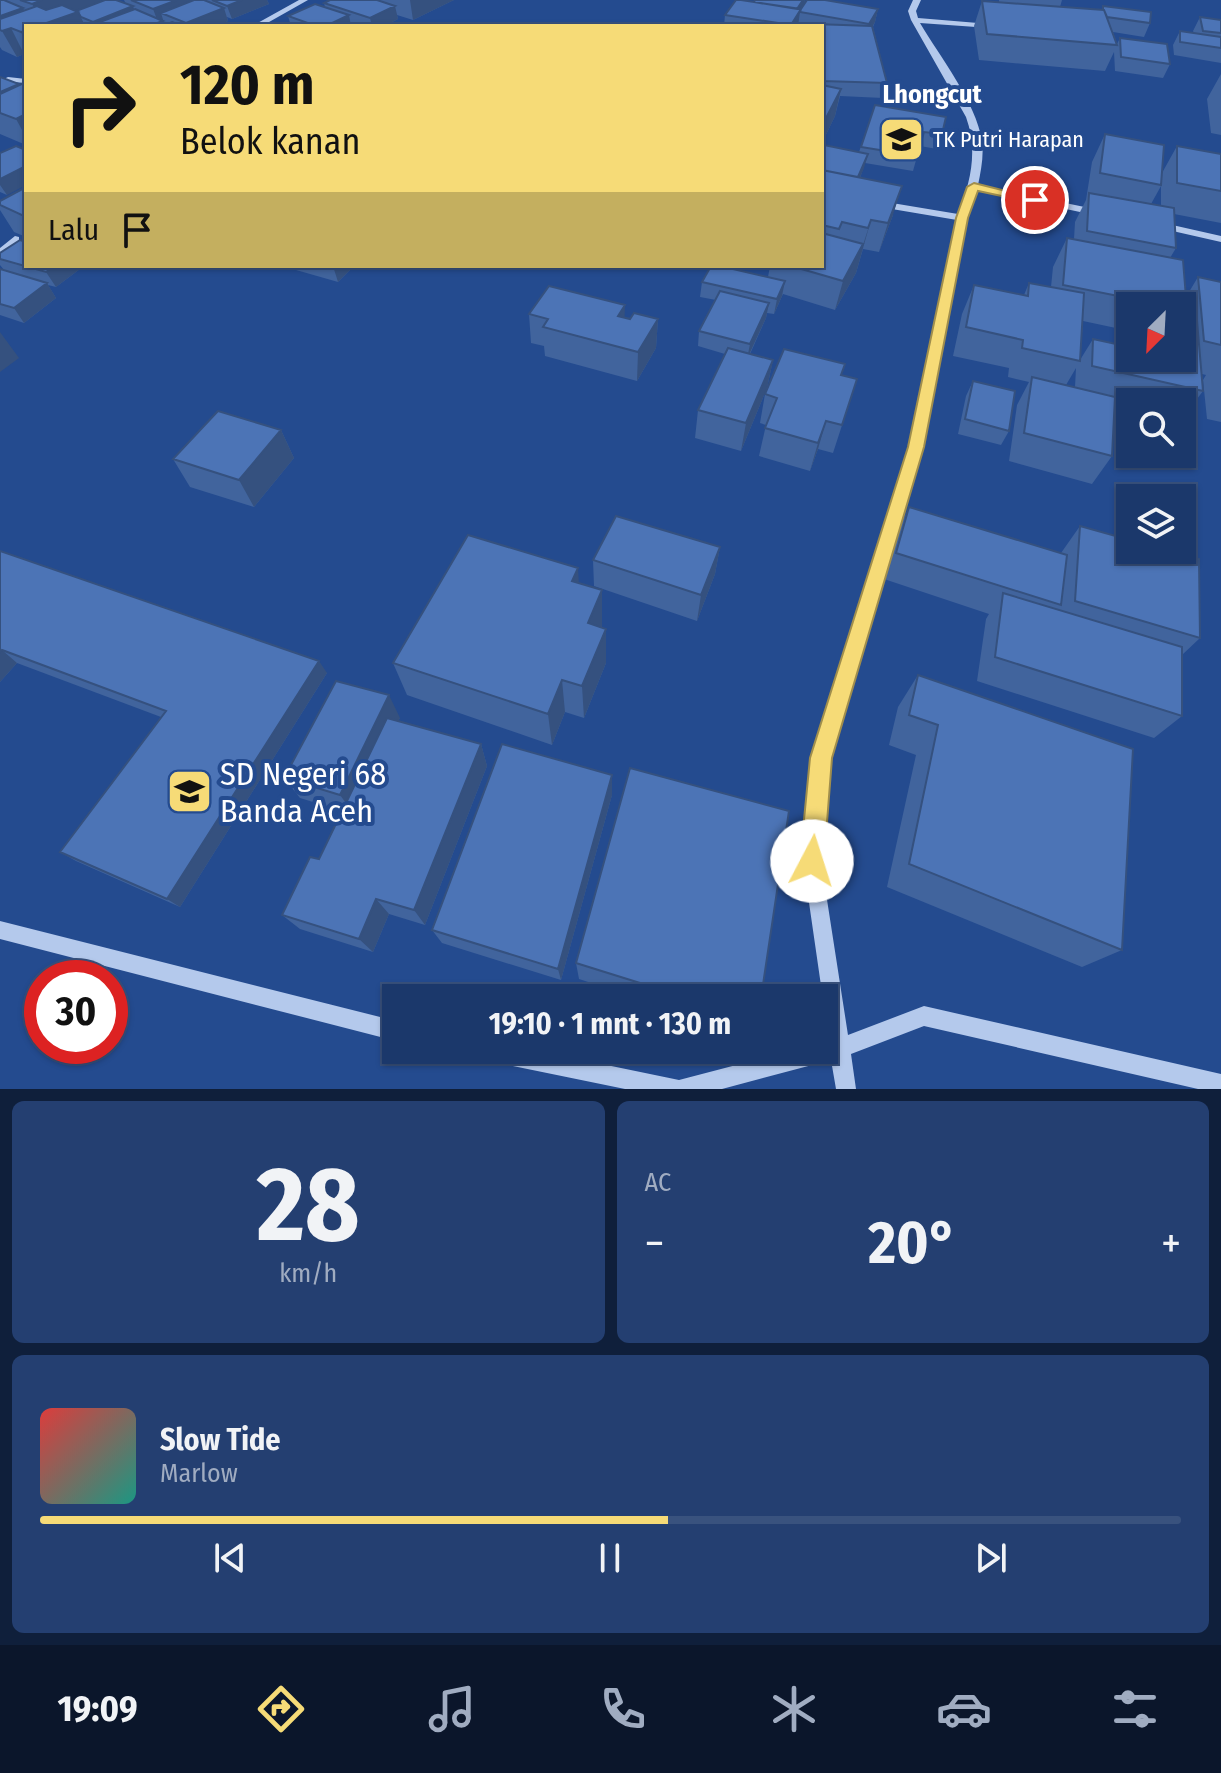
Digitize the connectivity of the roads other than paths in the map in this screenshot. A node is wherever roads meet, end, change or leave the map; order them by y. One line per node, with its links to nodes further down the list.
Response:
1 (304, 0): 4 (street)
2 (917, 0): 3 (street)
3 (915, 20): 5 (street); 10 (street)
4 (260, 24)
5 (995, 26)
6 (0, 74): 7 (street)
7 (11, 79): 8 (street); 9 (street)
8 (24, 81)
9 (0, 84)
10 (974, 187): 12 (street); 13 (street)
11 (869, 202): 13 (street)
12 (1113, 216)
13 (962, 218): 20 (street)
14 (1144, 222): 16 (street)
15 (15, 239): 17 (street)
16 (1221, 239)
17 (0, 254)
18 (0, 930): 19 (street)
19 (382, 1027)
20 (840, 1048): 22 (street); 24 (street); 25 (street)
21 (552, 1064): 23 (street)
22 (1221, 1084)
23 (676, 1089)
24 (682, 1089)
25 (846, 1089)

